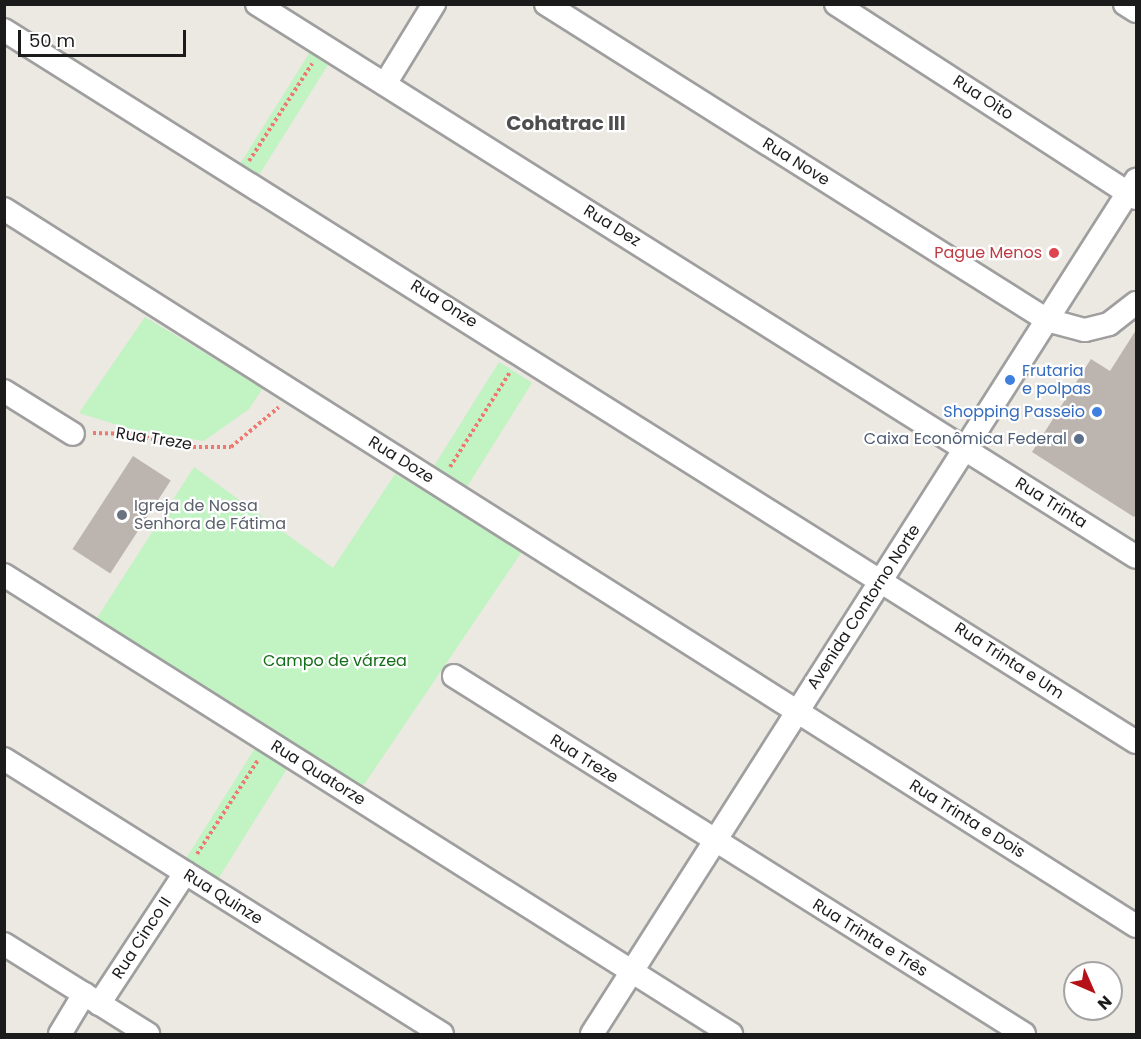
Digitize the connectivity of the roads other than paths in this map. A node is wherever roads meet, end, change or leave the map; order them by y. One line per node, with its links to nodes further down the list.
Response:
1 (257, 4): 9 (street, Rua Dez)
2 (434, 4): 9 (street)
3 (546, 4): 13 (street, Rua Nove)
4 (836, 4): 7 (street, Rua Oito)
5 (1125, 4): 6 (street)
6 (1137, 12)
7 (869, 13): 10 (street, Rua Oito)
8 (4, 30): 19 (street, Rua Onze)
9 (385, 84): 16 (street, Rua Dez)
10 (1134, 190): 13 (street, Avenida Contorno Norte)
11 (4, 208): 21 (street, Rua Doze)
12 (1137, 303): 13 (street, Rua Nove)
13 (1047, 320): 16 (street, Avenida Contorno Norte)
14 (4, 391): 15 (street)
15 (73, 434)
16 (966, 449): 17 (street, Rua Trinta); 19 (street, Avenida Contorno Norte)
17 (1137, 557)
18 (4, 574): 28 (street, Rua Quatorze)
19 (882, 579): 21 (street, Avenida Contorno Norte); 22 (street, Rua Trinta e Um)
20 (454, 676): 24 (street, Rua Treze)
21 (798, 712): 24 (street, Avenida Contorno Norte); 26 (street, Rua Trinta e Dois)
22 (1137, 742)
23 (4, 759): 25 (street, Rua Quinze)
24 (715, 842): 28 (street, Avenida Contorno Norte); 35 (street, Rua Trinta e Três)
25 (185, 873): 29 (street, Rua Cinco II); 32 (street, Rua Quinze)
26 (1137, 926)
27 (4, 944): 29 (street)
28 (632, 972): 33 (street, Avenida Contorno Norte); 34 (street, Rua Quatorze)
29 (92, 999): 30 (street, Rua Cinco II); 31 (street)
30 (60, 1035)
31 (148, 1035)
32 (442, 1035)
33 (592, 1035)
34 (731, 1035)
35 (1024, 1035)

